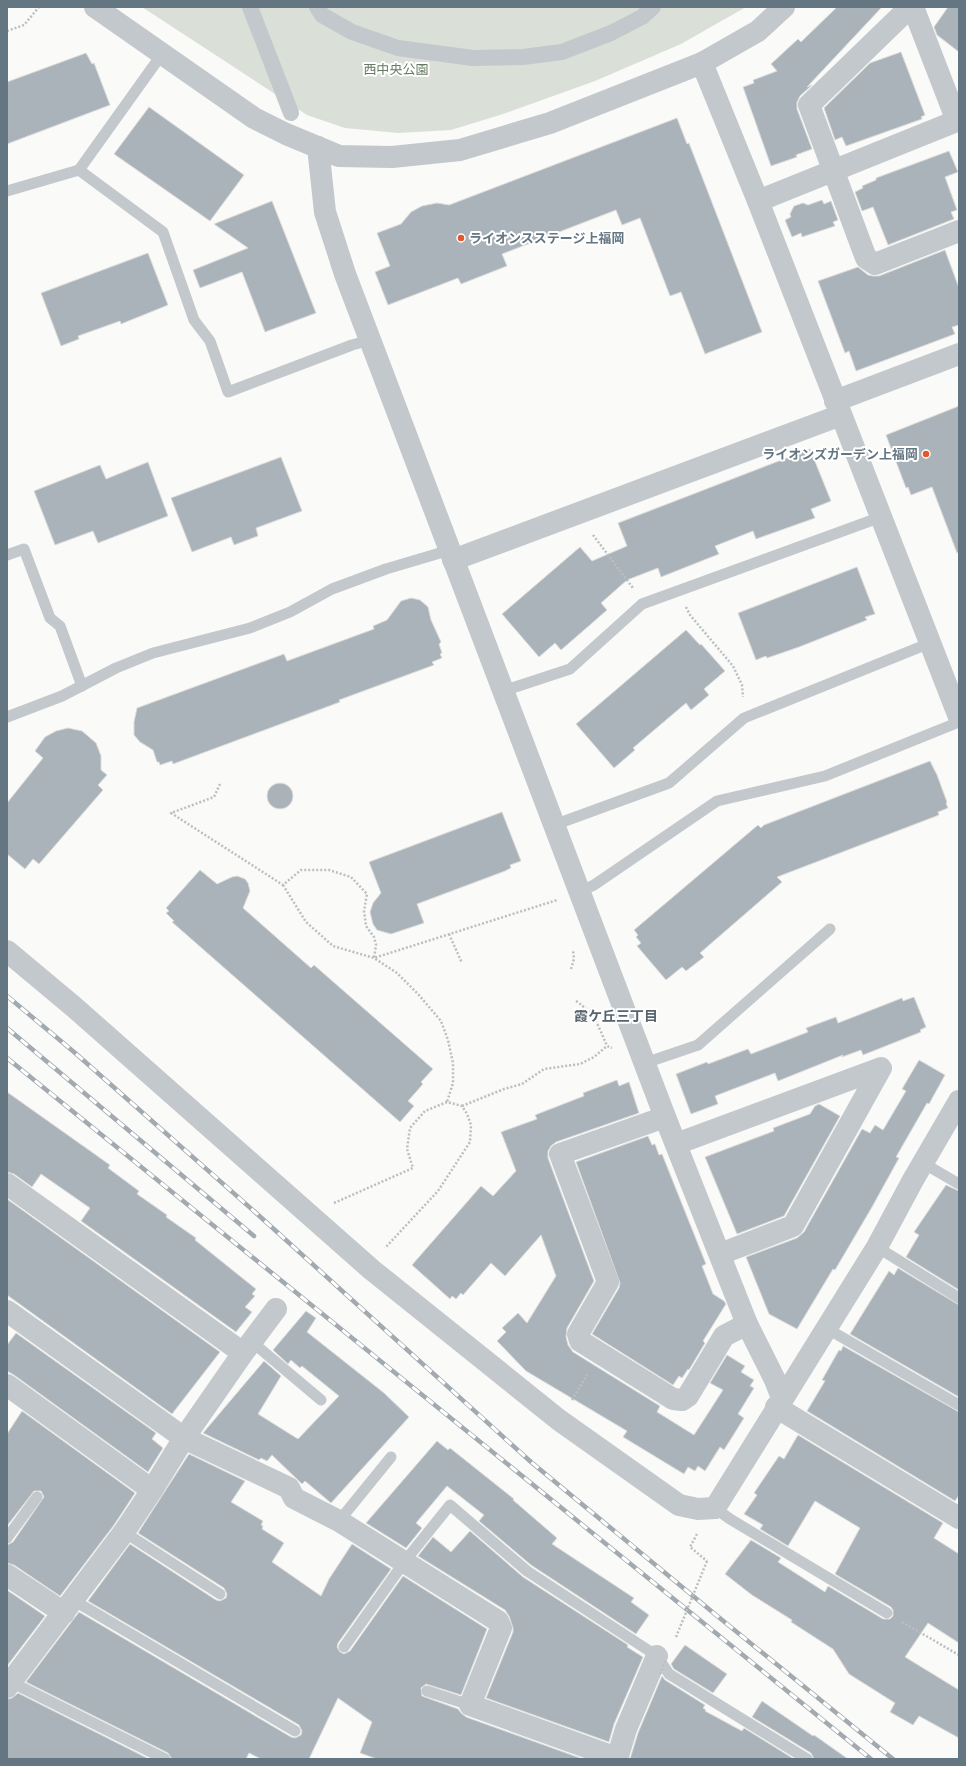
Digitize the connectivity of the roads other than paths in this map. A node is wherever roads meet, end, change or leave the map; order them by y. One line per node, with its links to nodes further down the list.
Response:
1 (95, 7): 8 (street)
2 (250, 7): 10 (street)
3 (317, 7): 4 (street)
4 (653, 7)
5 (784, 7): 9 (street)
6 (910, 7): 14 (street)
7 (914, 7): 11 (street)
8 (162, 54): 12 (street); 13 (lane)
9 (702, 63): 12 (street); 16 (street)
10 (291, 113)
11 (958, 120): 14 (street)
12 (318, 147): 18 (street)
13 (79, 170): 15 (lane); 18 (lane)
14 (833, 170): 16 (street); 17 (street)
15 (7, 190)
16 (758, 201): 20 (street)
17 (959, 231)
18 (370, 340): 22 (street)
19 (959, 354): 20 (street)
20 (838, 408): 21 (street); 22 (street)
21 (881, 517): 24 (street); 26 (lane)
22 (451, 555): 25 (lane); 26 (street)
23 (7, 556): 25 (lane)
24 (930, 643): 28 (street); 30 (lane)
25 (82, 686): 27 (lane)
26 (503, 691): 30 (street)
27 (7, 717)
28 (959, 717)
29 (959, 722): 31 (lane)
30 (554, 825): 31 (street)
31 (570, 895): 34 (street)
32 (830, 929): 34 (lane)
33 (7, 951): 57 (street)
34 (642, 1056): 36 (street)
35 (959, 1101): 38 (street)
36 (665, 1117): 37 (street); 46 (street)
37 (676, 1144): 42 (street); 42 (street)
38 (923, 1163): 40 (lane); 41 (street)
39 (7, 1184): 48 (street)
40 (959, 1184)
41 (877, 1247): 43 (lane); 47 (street)
42 (720, 1254): 46 (street)
43 (959, 1298)
44 (276, 1309): 48 (street)
45 (7, 1311): 53 (street)
46 (747, 1324): 51 (street)
47 (826, 1328): 51 (street); 52 (lane)
48 (247, 1348): 50 (lane); 53 (street)
49 (7, 1385): 55 (street)
50 (321, 1400)
51 (779, 1403): 57 (street); 58 (street)
52 (959, 1405)
53 (184, 1438): 55 (street); 59 (street)
54 (391, 1457): 59 (lane)
55 (152, 1490): 60 (street)
56 (37, 1497): 61 (lane)
57 (715, 1508): 66 (lane)
58 (959, 1518)
59 (339, 1521): 62 (street)
60 (124, 1532): 64 (lane); 65 (street)
61 (7, 1538)
62 (405, 1562): 67 (lane); 68 (lane); 71 (street)
63 (7, 1575): 65 (street)
64 (220, 1594)
65 (68, 1606): 69 (street); 72 (lane)
66 (887, 1613)
67 (344, 1647)
68 (661, 1664): 73 (street); 75 (lane)
69 (9, 1684): 74 (lane)
70 (427, 1691): 71 (lane)
71 (470, 1705): 73 (street)
72 (295, 1731)
73 (617, 1758)
74 (165, 1759)
75 (807, 1759)

